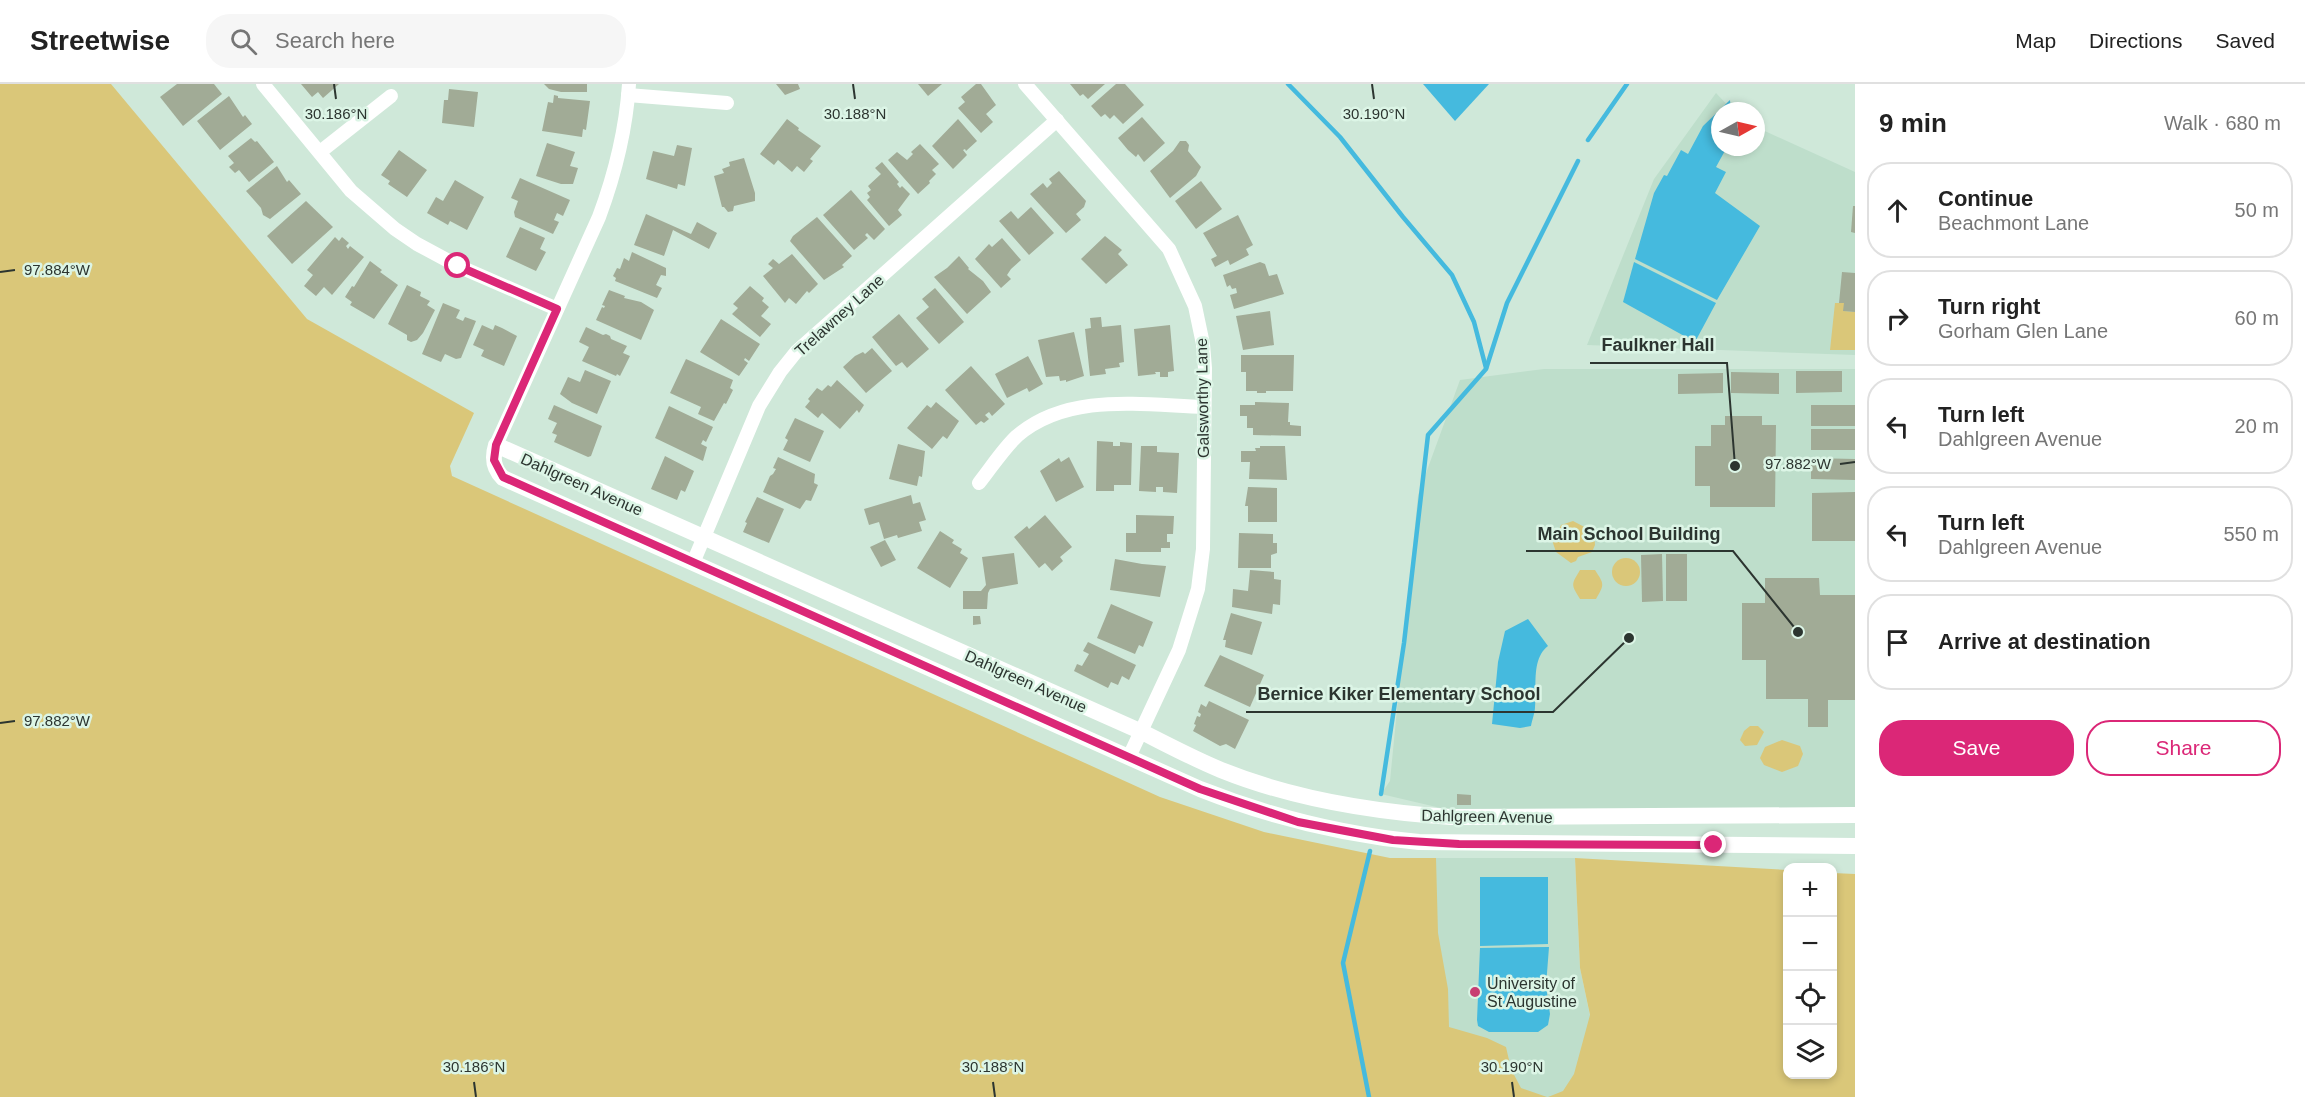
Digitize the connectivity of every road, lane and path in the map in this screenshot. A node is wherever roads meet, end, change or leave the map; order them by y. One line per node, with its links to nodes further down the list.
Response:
1 (263, 84): 7 (street)
2 (1025, 84): 6 (street, Galsworthy Lane)
3 (628, 89): 5 (street); 8 (street)
4 (391, 96): 7 (street)
5 (727, 103)
6 (1057, 120): 9 (street, Galsworthy Lane); 12 (street, Trelawney Lane)
7 (320, 152): 8 (street)
8 (557, 309): 10 (street)
9 (1204, 407): 11 (street); 14 (street, Galsworthy Lane)
10 (496, 445): 12 (street, Dahlgreen Avenue); 13 (street, Dahlgreen Avenue)
11 (979, 483)
12 (702, 538): 13 (street, Trelawney Lane); 14 (street, Dahlgreen Avenue)
13 (693, 563): 15 (street, Dahlgreen Avenue)
14 (1142, 732): 15 (street, Galsworthy Lane); 16 (street, Dahlgreen Avenue)
15 (1130, 757): 17 (street, Dahlgreen Avenue)
16 (1855, 815)
17 (1855, 846)

